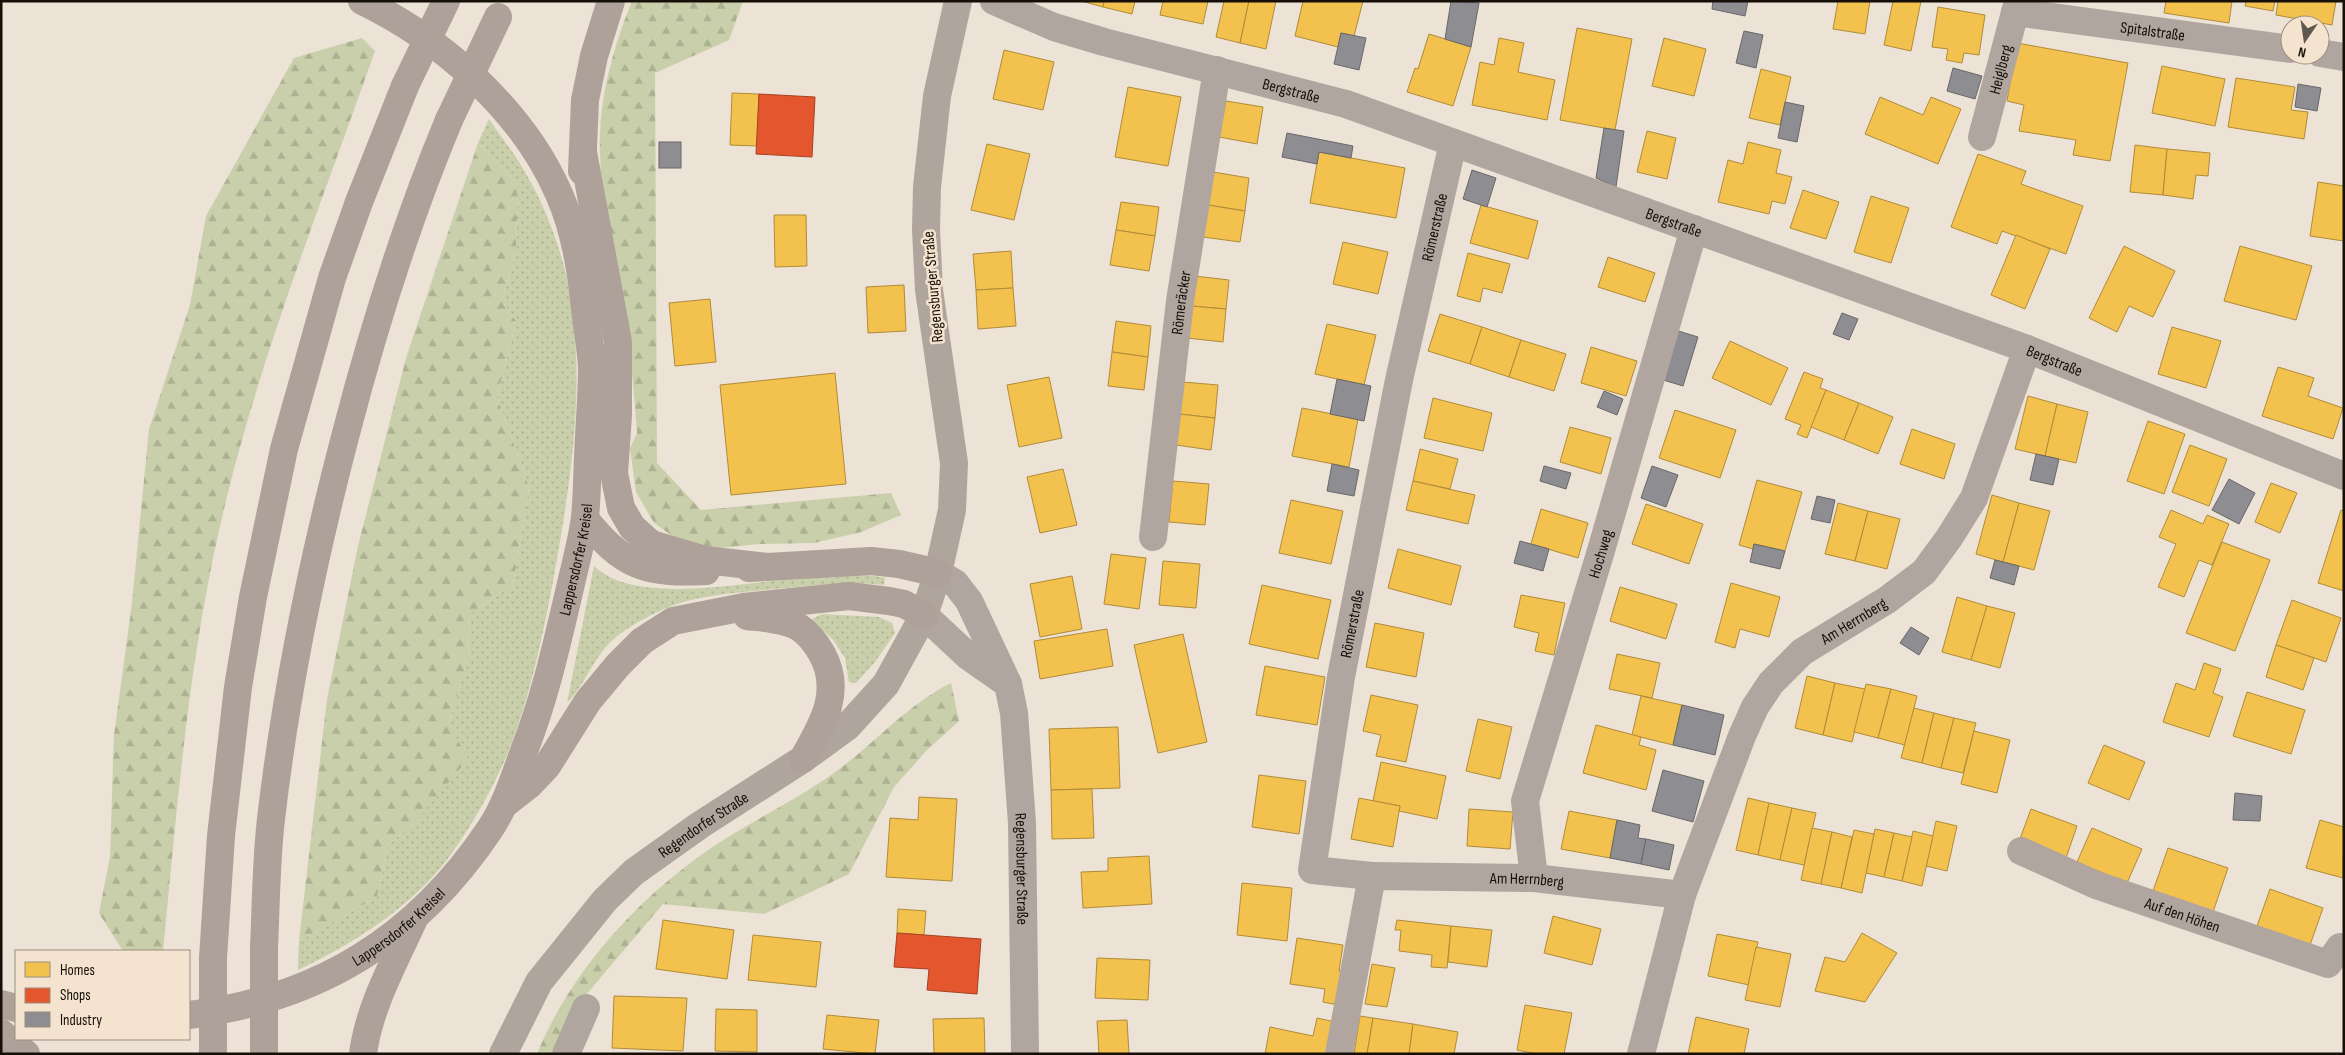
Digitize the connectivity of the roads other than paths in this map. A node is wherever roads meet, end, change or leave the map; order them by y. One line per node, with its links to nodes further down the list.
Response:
1 (362, 1): 16 (highway, Lappersdorfer Kreisel)
2 (446, 1): 40 (highway, bridge)
3 (611, 1): 14 (highway)
4 (958, 1): 22 (street, Regensburger Straße)
5 (994, 1): 11 (street, Bergstraße)
6 (2016, 6): 8 (street, Spitalstraße); 12 (street, Heiglberg)
7 (502, 9): 41 (highway, bridge)
8 (2280, 47)
9 (2330, 55): 10 (street)
10 (2344, 57)
11 (1217, 70): 13 (street, Bergstraße); 20 (street, Römeräcker)
12 (1982, 137)
13 (1453, 143): 15 (street, Bergstraße); 29 (street, Römerstraße)
14 (583, 152): 16 (highway); 21 (highway)
15 (1694, 229): 17 (street, Bergstraße); 30 (street, Hochweg)
16 (576, 243): 19 (highway, Lappersdorfer Kreisel)
17 (2028, 349): 18 (street, Bergstraße); 31 (street, Am Herrnberg)
18 (2344, 476)
19 (585, 519): 21 (highway); 27 (highway, Lappersdorfer Kreisel)
20 (1153, 537)
21 (767, 567): 22 (highway)
22 (938, 573): 24 (street, Regensburger Straße); 25 (street, Regensburger Straße)
23 (703, 614): 24 (highway); 26 (highway); 27 (highway)
24 (924, 615): 25 (street); 26 (street, Regendorfer Straße)
25 (1008, 684): 45 (street, Regensburger Straße)
26 (803, 759): 43 (street, Regendorfer Straße)
27 (504, 804): 32 (highway, Lappersdorfer Kreisel)
28 (2021, 851): 33 (street, Auf den Höhen)
29 (1372, 876): 30 (street, Am Herrnberg); 46 (street)
30 (1534, 878): 31 (street, Am Herrnberg)
31 (1682, 895): 47 (street, Am Herrnberg)
32 (415, 917): 37 (highway, Lappersdorfer Kreisel); 42 (highway)
33 (2342, 943)
34 (1, 1004): 35 (highway)
35 (15, 1008)
36 (586, 1008): 44 (street)
37 (190, 1015)
38 (1, 1033): 39 (highway)
39 (26, 1054)
40 (212, 1054)
41 (264, 1054)
42 (363, 1054)
43 (503, 1054)
44 (566, 1054)
45 (1025, 1054)
46 (1339, 1054)
47 (1641, 1054)

